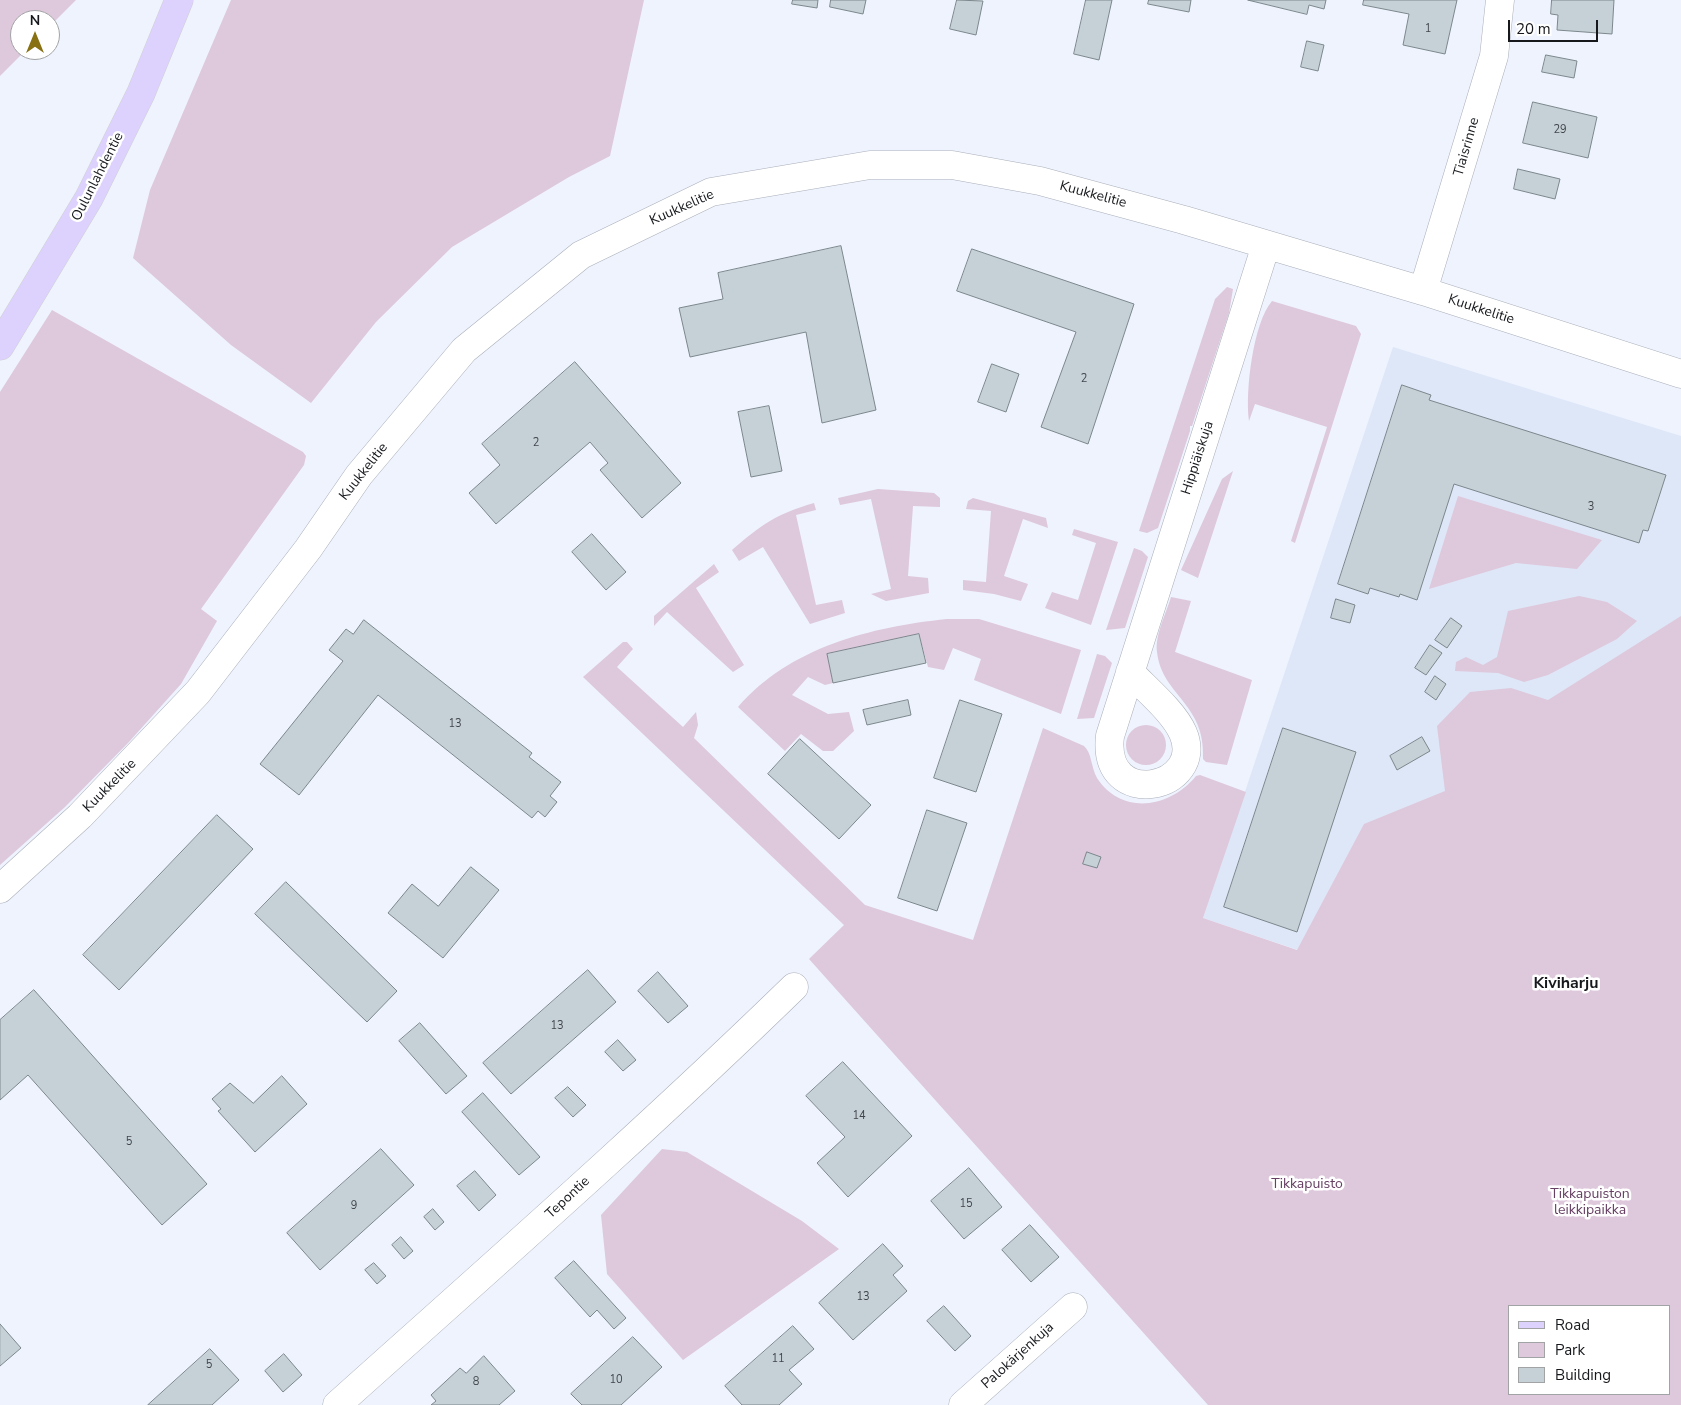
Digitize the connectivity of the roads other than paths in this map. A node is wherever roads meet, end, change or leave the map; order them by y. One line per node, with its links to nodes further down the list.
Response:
1 (179, 0): 5 (main road, Oulunlahdentie)
2 (1500, 0): 4 (street, Tiaisrinne)
3 (1266, 245): 4 (street, Kuukkelitie); 7 (street, Hippiäiskuja); 8 (street, Kuukkelitie)
4 (1423, 291): 6 (street, Kuukkelitie)
5 (0, 346)
6 (1681, 374)
7 (1130, 672)
8 (0, 888)
9 (794, 988): 11 (street, Tepontie)
10 (1072, 1307): 12 (street, Palokärjenkuja)
11 (337, 1405)
12 (962, 1405)

